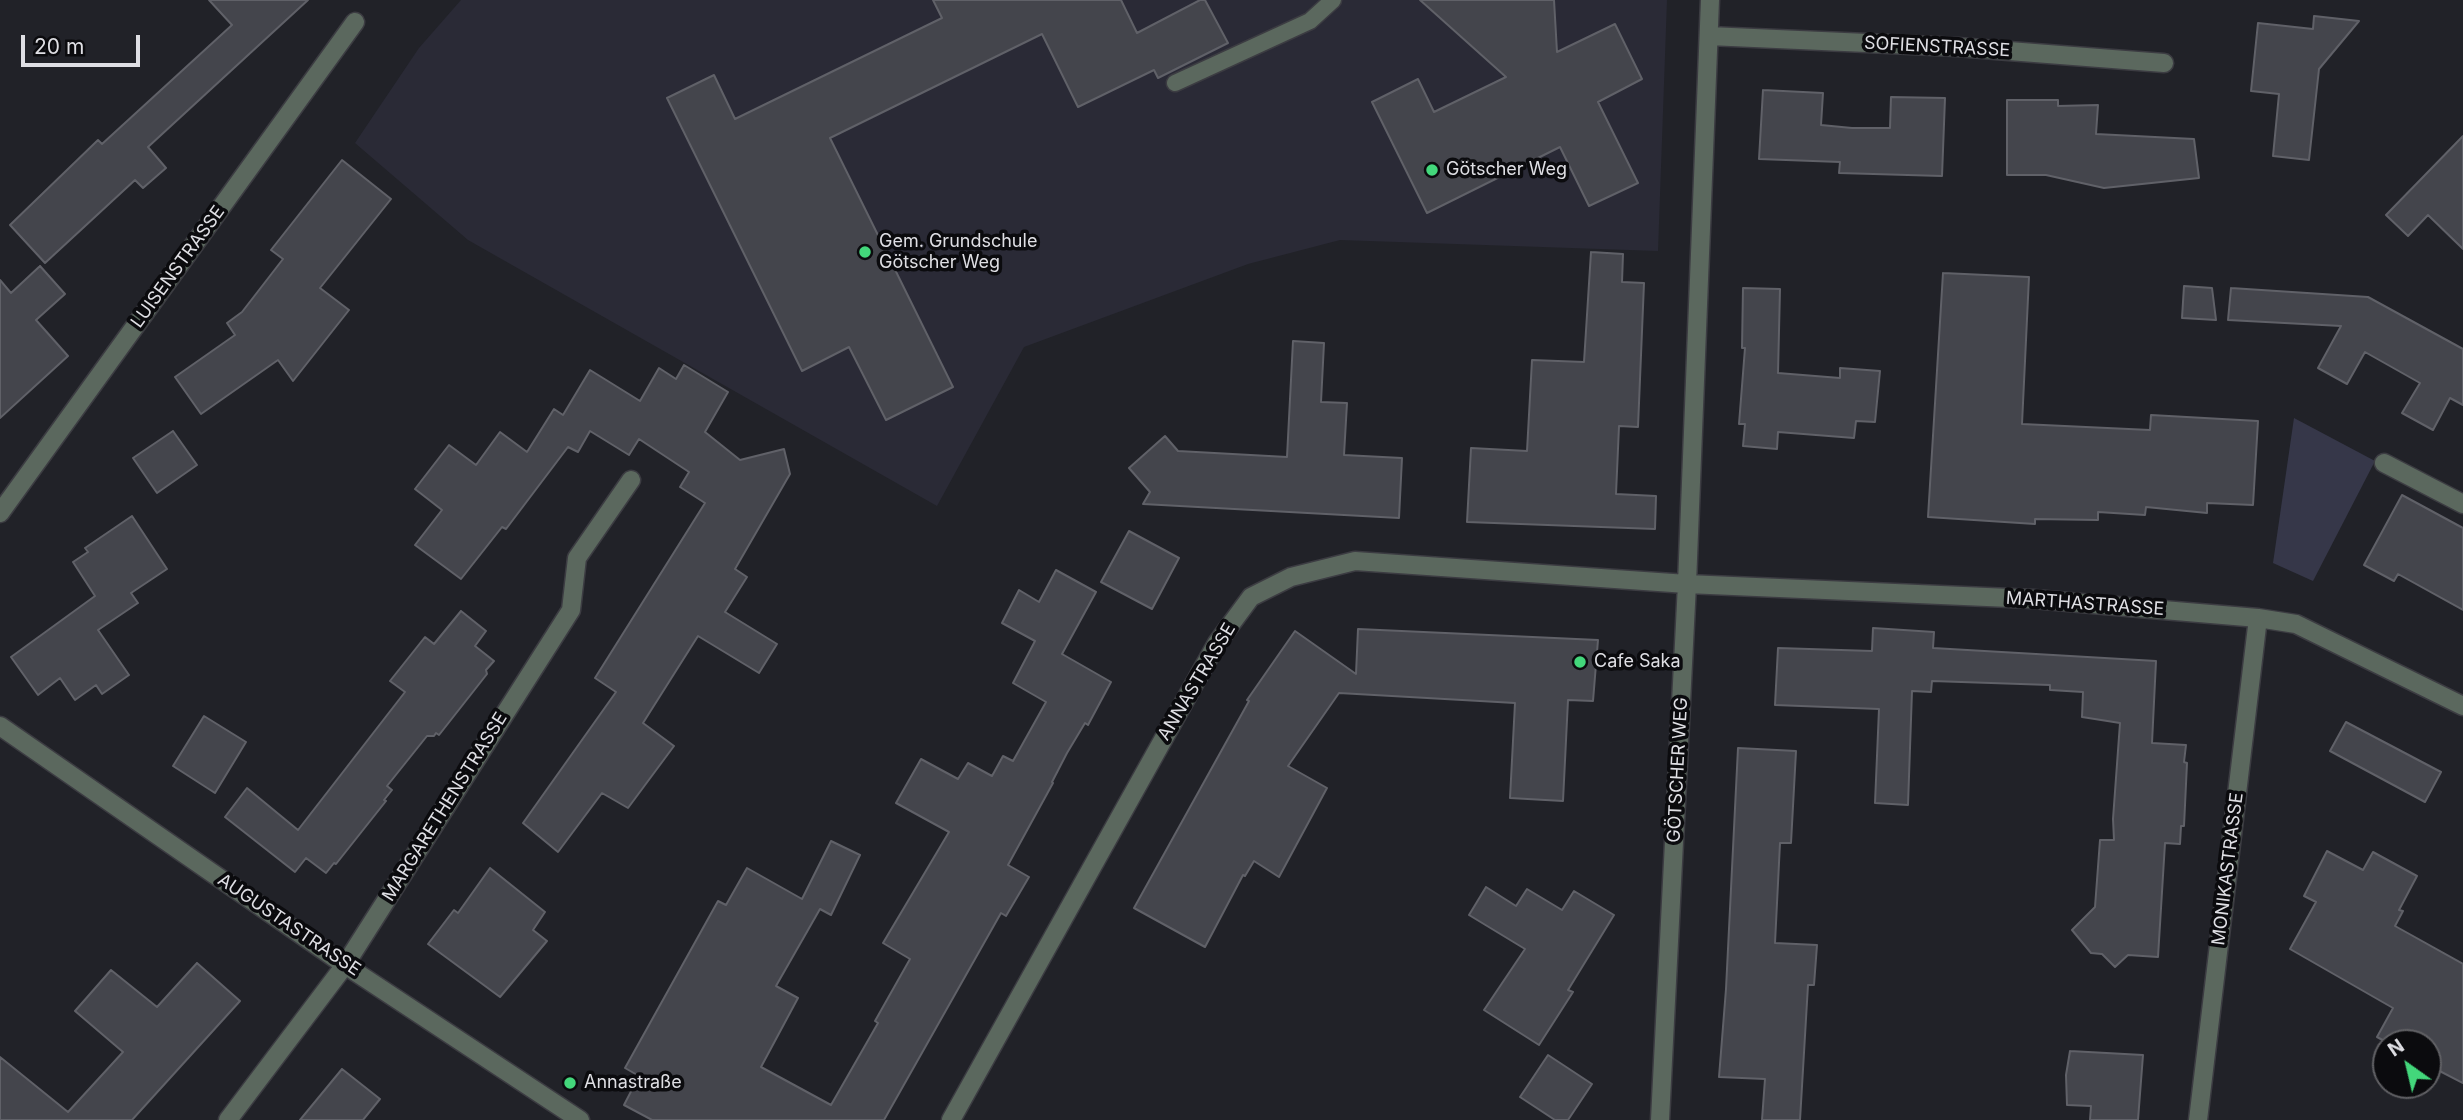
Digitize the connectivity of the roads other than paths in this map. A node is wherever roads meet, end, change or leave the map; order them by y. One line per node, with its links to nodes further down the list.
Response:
1 (1333, 0): 6 (lane)
2 (1710, 0): 4 (street, GÖTSCHER WEG)
3 (355, 22): 10 (street, LUISENSTRASSE)
4 (1709, 36): 5 (street, SOFIENSTRASSE); 11 (street, GÖTSCHER WEG)
5 (2164, 63)
6 (1175, 83)
7 (2384, 463): 9 (street)
8 (631, 480): 15 (street, MARGARETHENSTRASSE)
9 (2463, 504)
10 (0, 513)
11 (1687, 584): 12 (street, MARTHASTRASSE); 18 (street, ANNASTRASSE); 19 (street, GÖTSCHER WEG)
12 (2258, 618): 13 (street, MARTHASTRASSE); 20 (street, MONIKASTRASSE)
13 (2463, 705)
14 (0, 726): 15 (street, AUGUSTASTRASSE)
15 (345, 965): 16 (street, MARGARETHENSTRASSE); 17 (street, AUGUSTASTRASSE)
16 (228, 1120)
17 (580, 1120)
18 (951, 1120)
19 (1660, 1120)
20 (2198, 1120)

